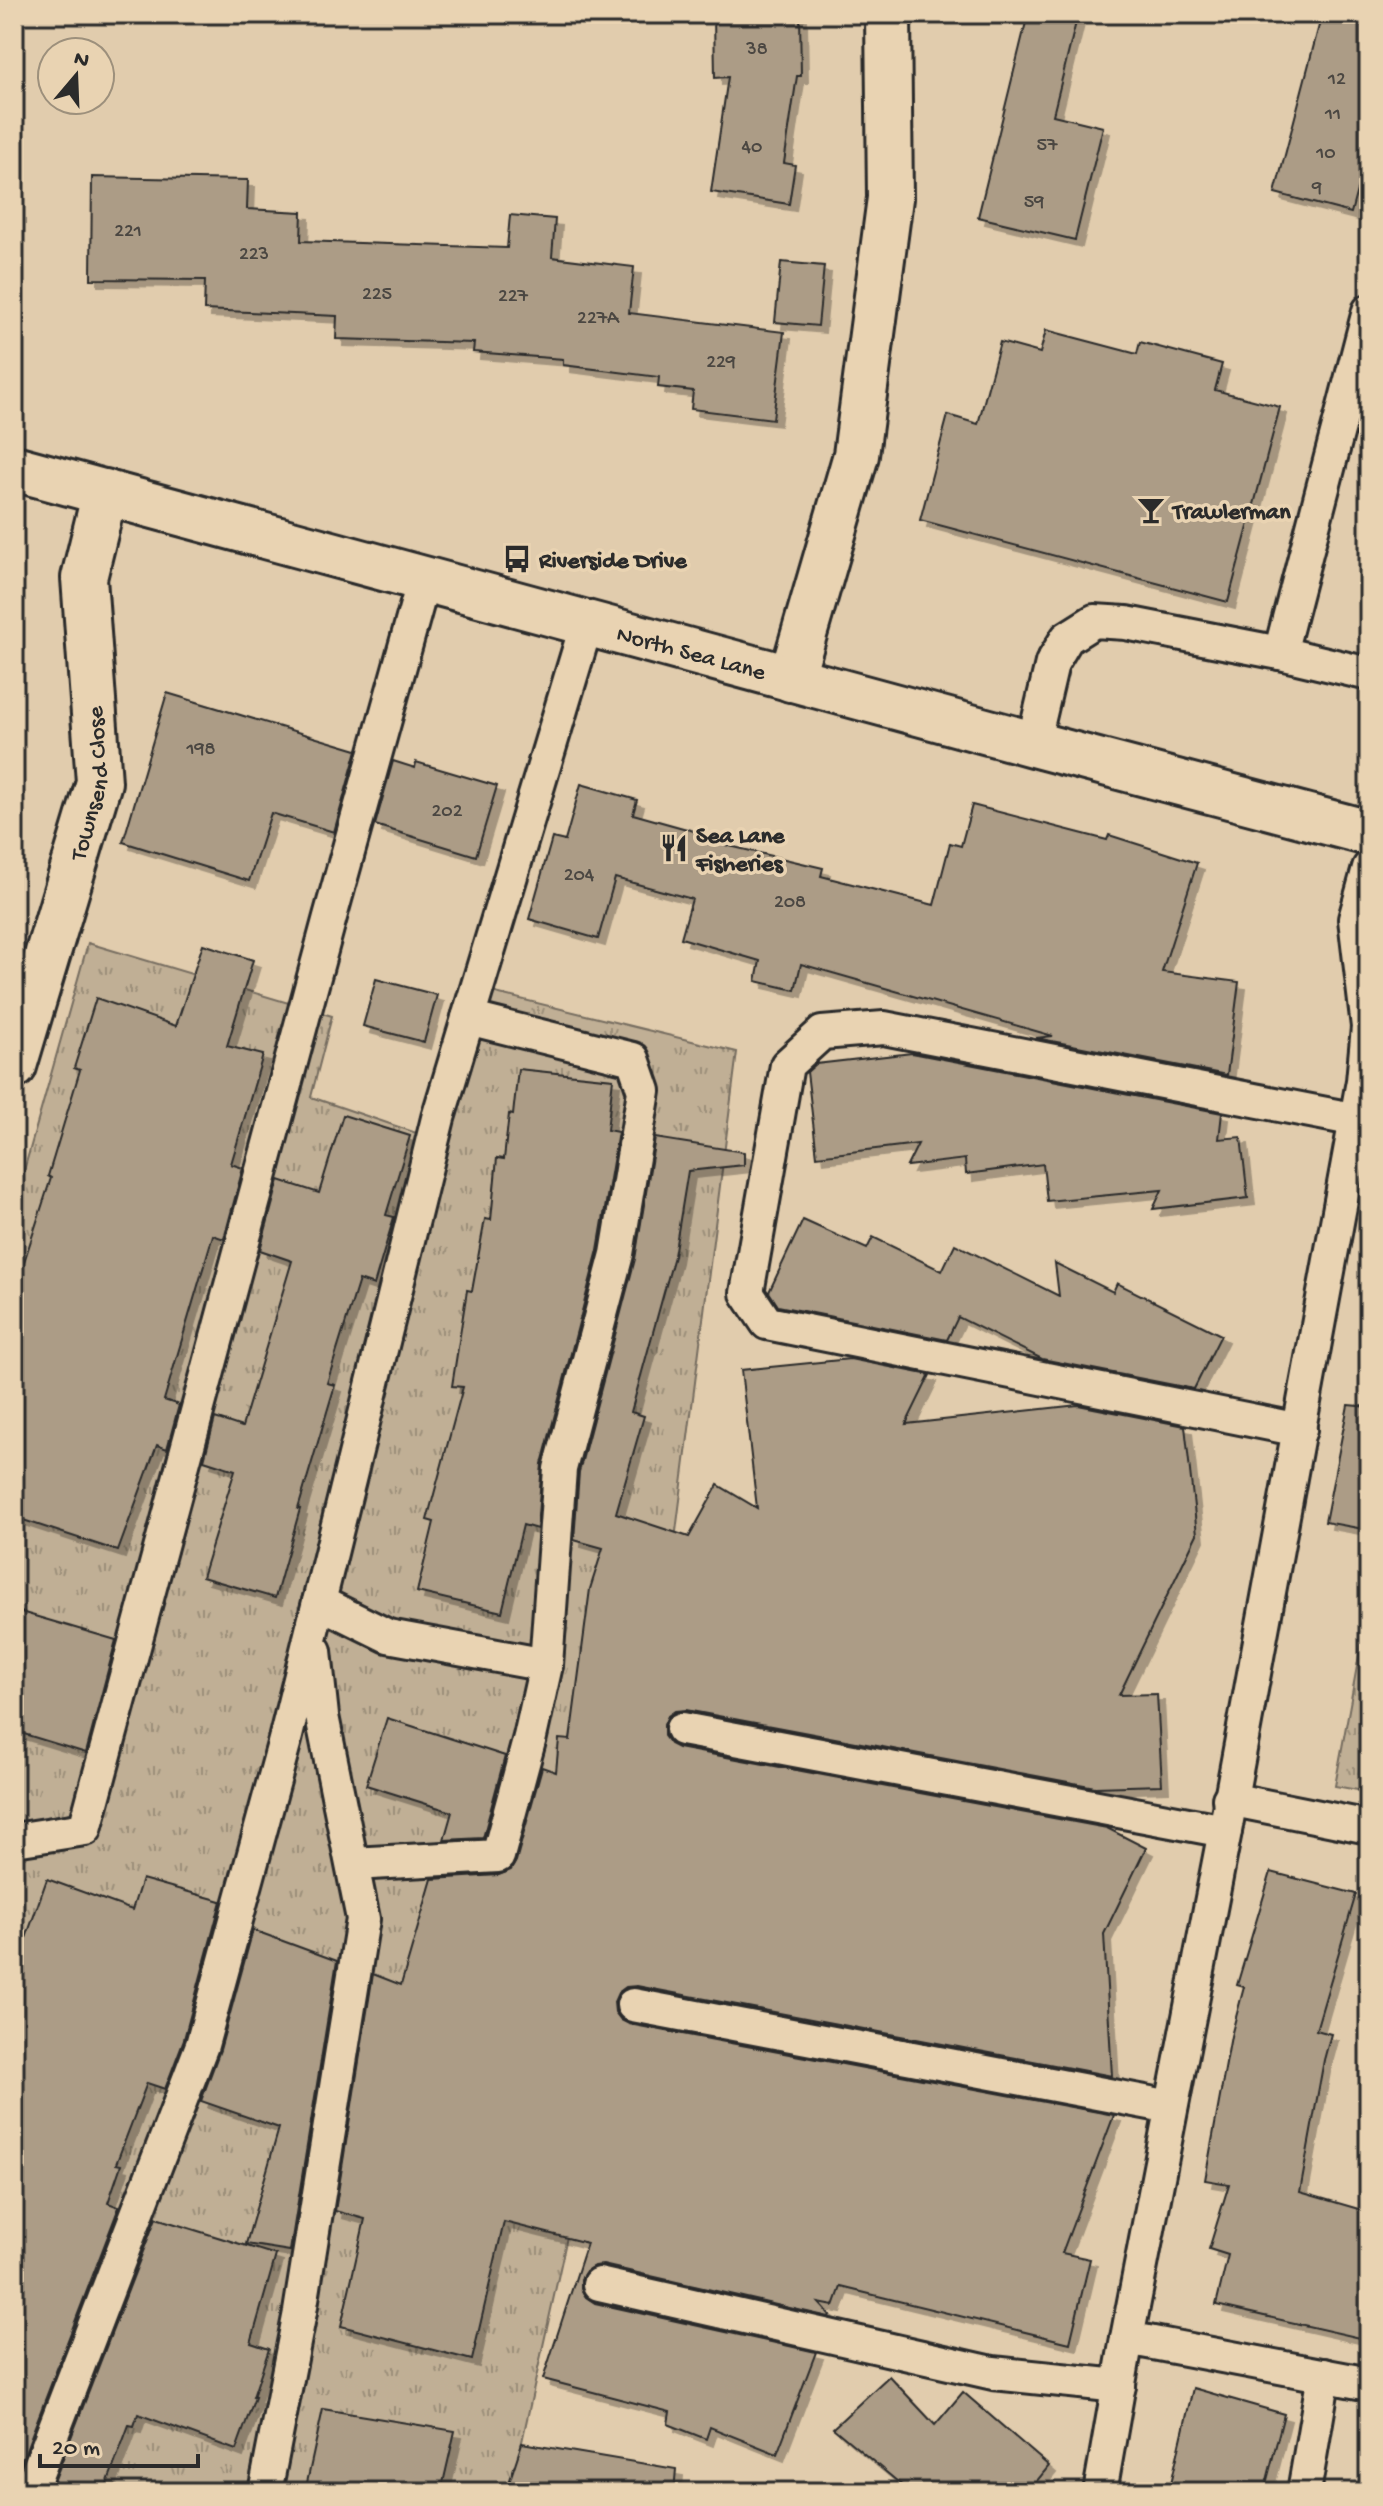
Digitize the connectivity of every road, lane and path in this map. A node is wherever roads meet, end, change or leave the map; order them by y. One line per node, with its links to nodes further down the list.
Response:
1 (888, 14): 9 (street)
2 (1369, 311): 7 (lane)
3 (14, 468): 4 (street, North Sea Lane)
4 (105, 492): 5 (street, North Sea Lane); 15 (street, Townsend Close)
5 (424, 579): 6 (street, North Sea Lane); 24 (lane)
6 (587, 623): 9 (street, North Sea Lane); 13 (lane)
7 (1280, 653): 8 (lane); 10 (lane)
8 (1369, 674)
9 (791, 679): 10 (street, North Sea Lane)
10 (1033, 744): 11 (street, North Sea Lane)
11 (1369, 833)
12 (1369, 868): 14 (lane)
13 (468, 1018): 18 (lane); 19 (lane)
14 (1368, 1040): 16 (lane)
15 (14, 1066)
16 (1357, 1120): 17 (lane); 17 (lane)
17 (1300, 1430): 21 (lane)
18 (316, 1615): 19 (lane); 25 (lane); 33 (lane)
19 (546, 1665): 25 (lane)
20 (682, 1729): 23 (lane)
21 (1229, 1799): 22 (lane); 23 (lane)
22 (1369, 1827)
23 (1225, 1831): 27 (lane)
24 (14, 1838)
25 (353, 1864): 34 (lane)
26 (633, 2005): 27 (lane)
27 (1171, 2107): 29 (lane)
28 (599, 2284): 32 (lane)
29 (1127, 2338): 30 (lane); 32 (lane)
30 (1324, 2375): 31 (lane); 36 (lane)
31 (1369, 2384)
32 (1119, 2386): 35 (lane)
33 (30, 2492)
34 (265, 2492)
35 (1100, 2492)
36 (1304, 2492)

